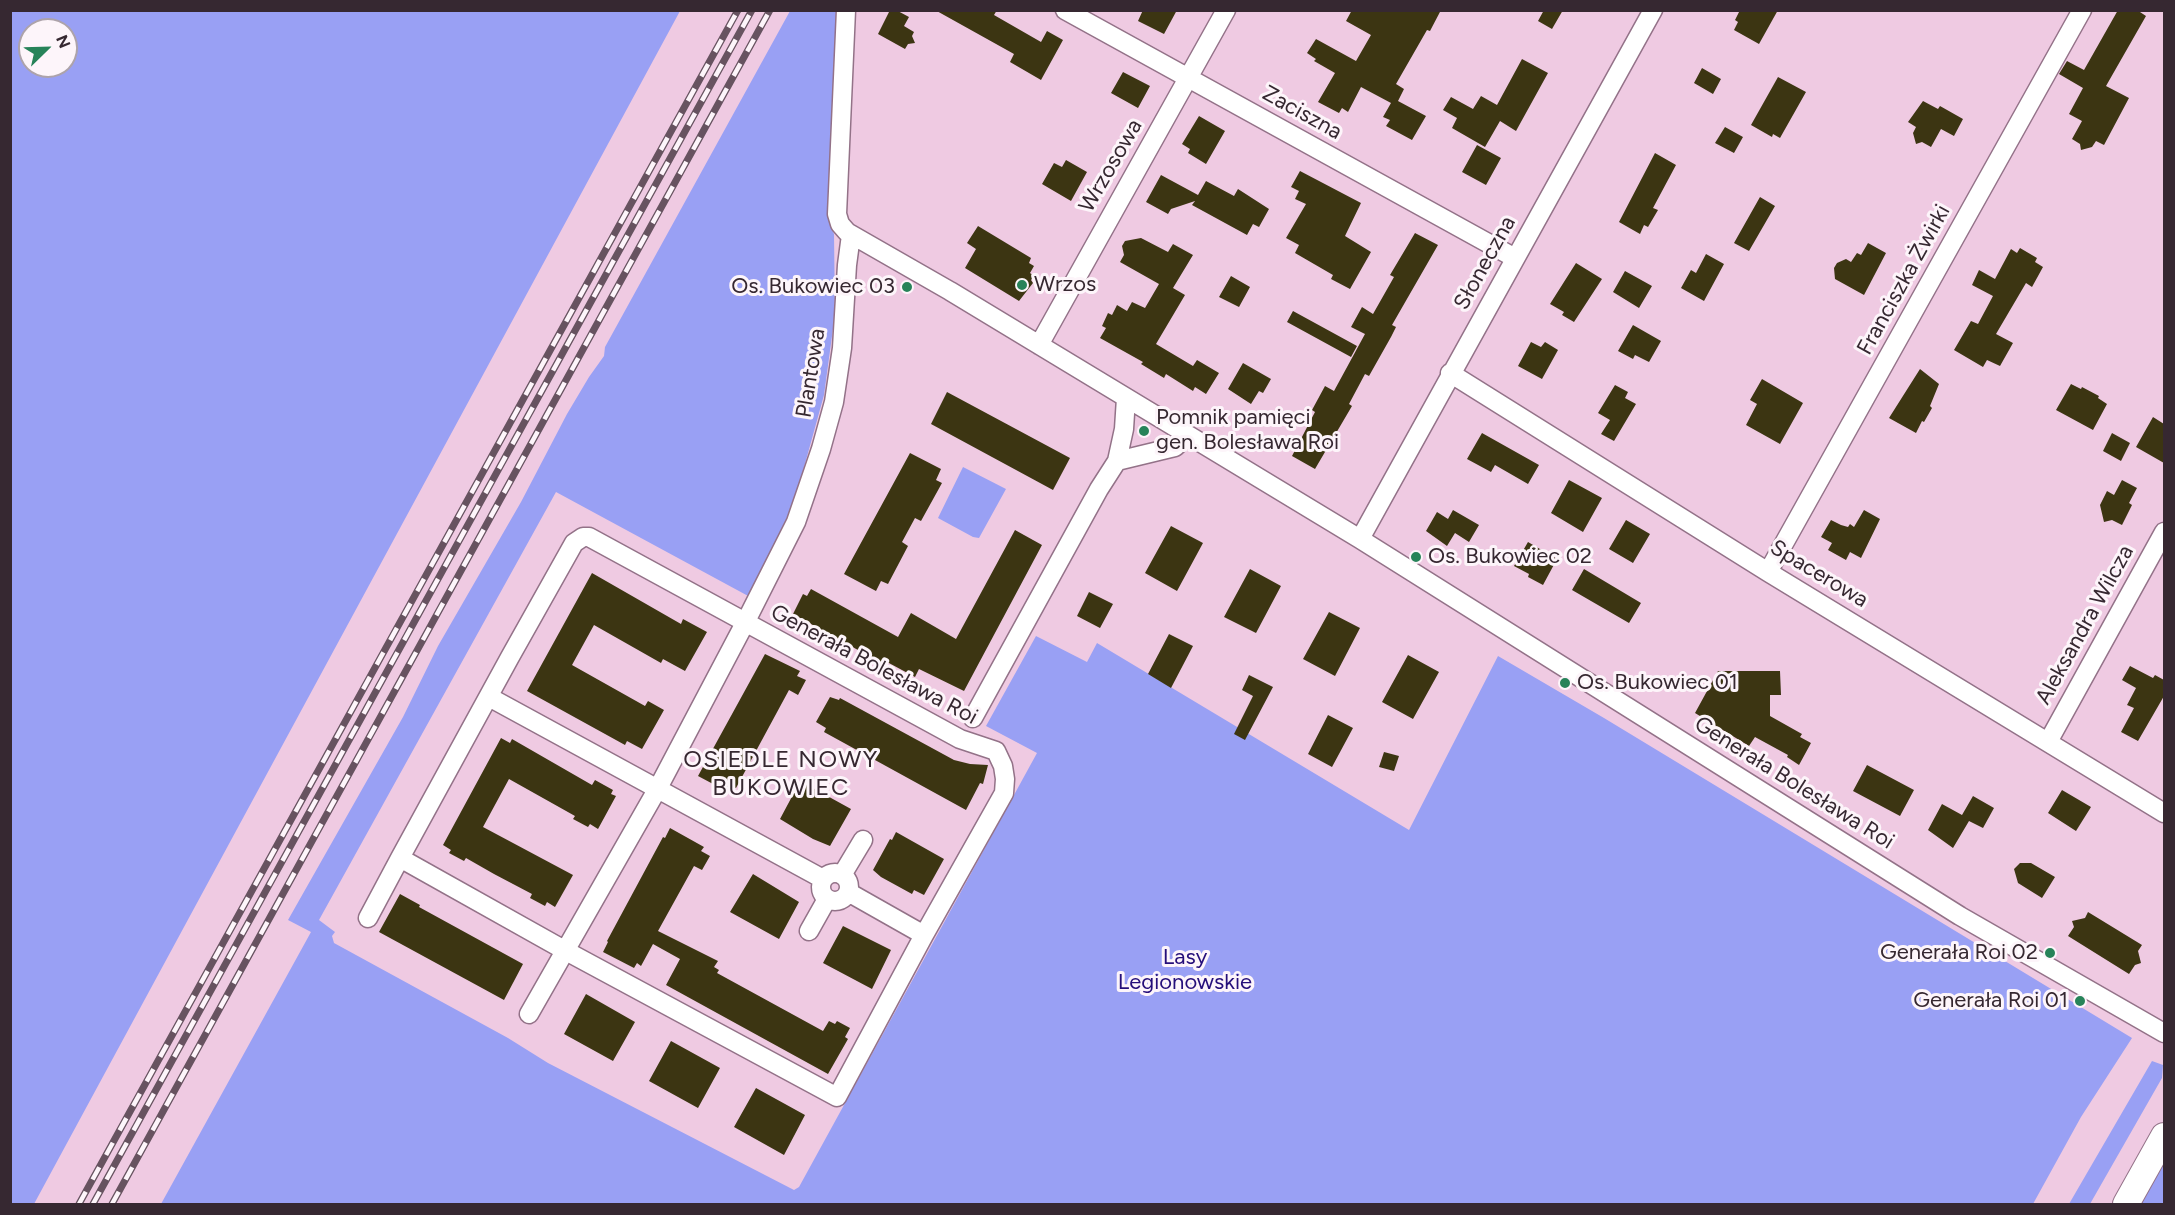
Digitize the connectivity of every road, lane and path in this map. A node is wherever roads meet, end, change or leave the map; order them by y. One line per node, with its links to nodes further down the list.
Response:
1 (846, 10): 7 (street)
2 (1065, 10): 6 (street, Zaciszna)
3 (1226, 10): 6 (street, Wrzosowa)
4 (1653, 10): 8 (street, Słoneczna)
5 (2082, 10): 16 (street, Franciszka Żwirki)
6 (1188, 79): 8 (street, Zaciszna); 9 (street, Wrzosowa)
7 (851, 235): 9 (street, Generała Bolesława Roi); 17 (street, Plantowa)
8 (1515, 258): 10 (street, Słoneczna)
9 (1039, 345): 11 (street, Generała Bolesława Roi)
10 (1450, 373): 15 (street, Słoneczna); 16 (street, Spacerowa)
11 (1126, 398): 12 (street, Generała Bolesława Roi); 13 (street, Generała Bolesława Roi)
12 (1188, 435): 13 (street); 15 (street, Generała Bolesława Roi)
13 (1117, 461): 19 (street, Generała Bolesława Roi)
14 (2164, 532): 20 (street, Aleksandra Wilcza)
15 (1360, 539): 33 (street, Generała Bolesława Roi)
16 (1768, 572): 20 (street, Spacerowa)
17 (745, 623): 18 (street); 21 (street, Generała Bolesława Roi); 30 (street, Generała Bolesława Roi)
18 (489, 697): 21 (street); 24 (street)
19 (973, 718)
20 (2048, 742): 22 (street, Spacerowa)
21 (658, 788): 25 (street); 31 (street, Generała Bolesława Roi)
22 (2164, 813)
23 (863, 840): 26 (street)
24 (400, 858): 28 (street); 31 (street, Generała Bolesława Roi)
25 (823, 879): 26 (street); 27 (street)
26 (845, 883): 27 (street); 30 (street)
27 (827, 898): 29 (street)
28 (368, 918)
29 (809, 931)
30 (924, 935): 31 (street, Generała Bolesława Roi)
31 (566, 951): 32 (street, Generała Bolesława Roi)
32 (529, 1014)
33 (2164, 1033)
34 (2164, 1136): 35 (main road)
35 (2127, 1204)

